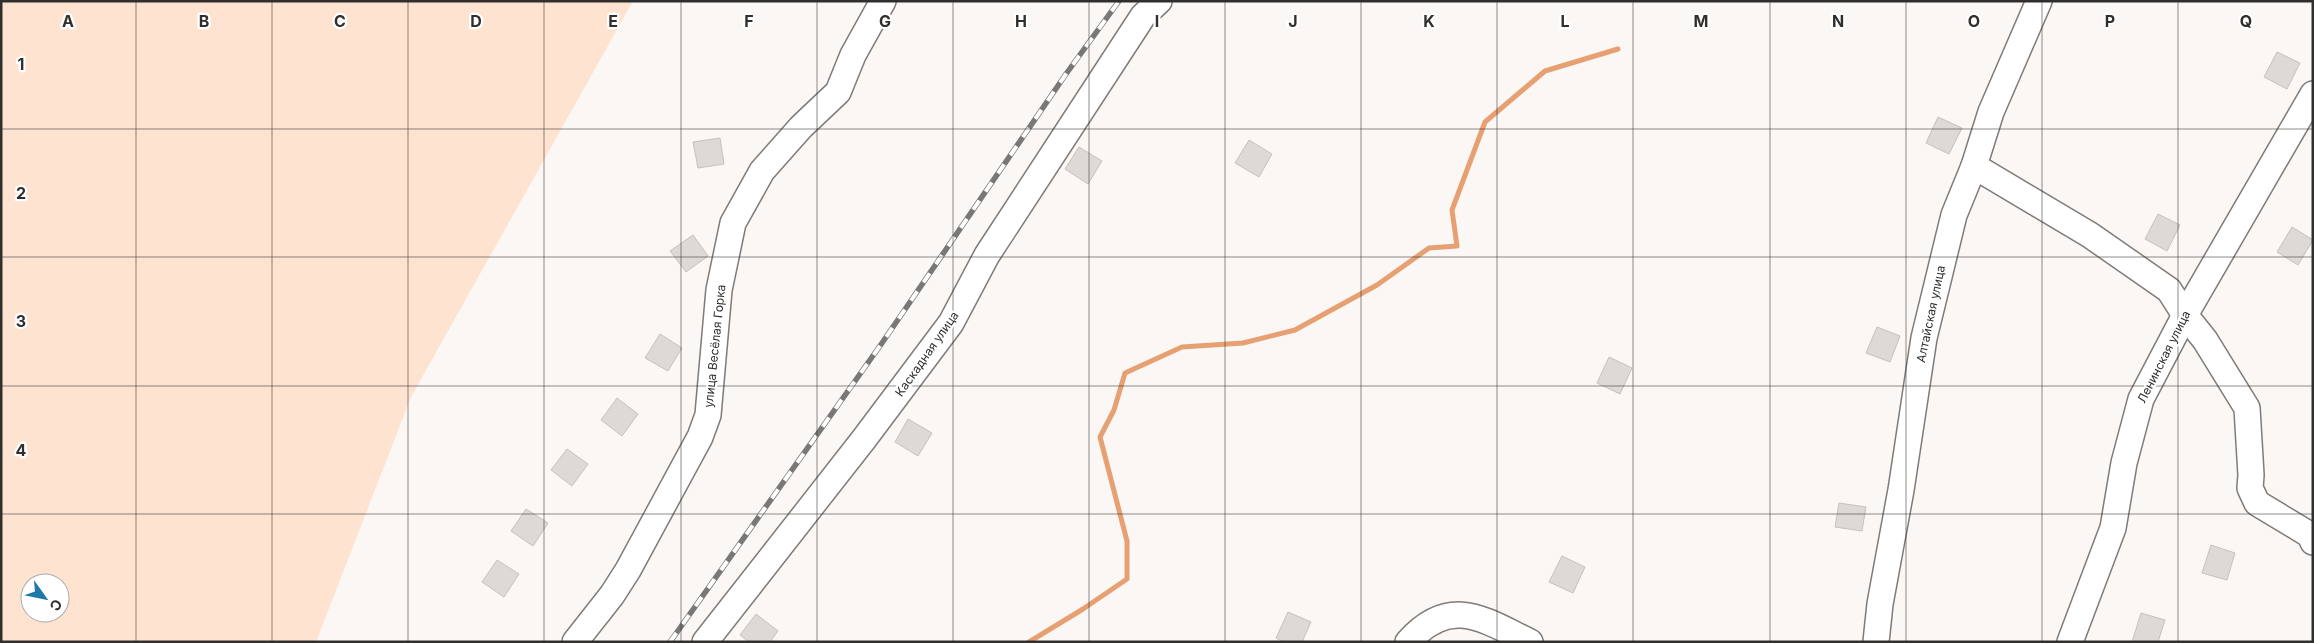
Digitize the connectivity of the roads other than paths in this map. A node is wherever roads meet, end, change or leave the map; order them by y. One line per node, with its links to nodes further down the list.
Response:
1 (883, 1): 8 (street, улица Весёлая Горка)
2 (1159, 1): 9 (street, Каскадная улица)
3 (2039, 1): 5 (street, Алтайская улица)
4 (2313, 94): 6 (street, Ленинская улица)
5 (1974, 166): 6 (street); 12 (street, Алтайская улица)
6 (2185, 315): 7 (street); 13 (street, Ленинская улица)
7 (2313, 542)
8 (575, 642)
9 (706, 642)
10 (1408, 642): 11 (street)
11 (1530, 642)
12 (1876, 642)
13 (2070, 642)

